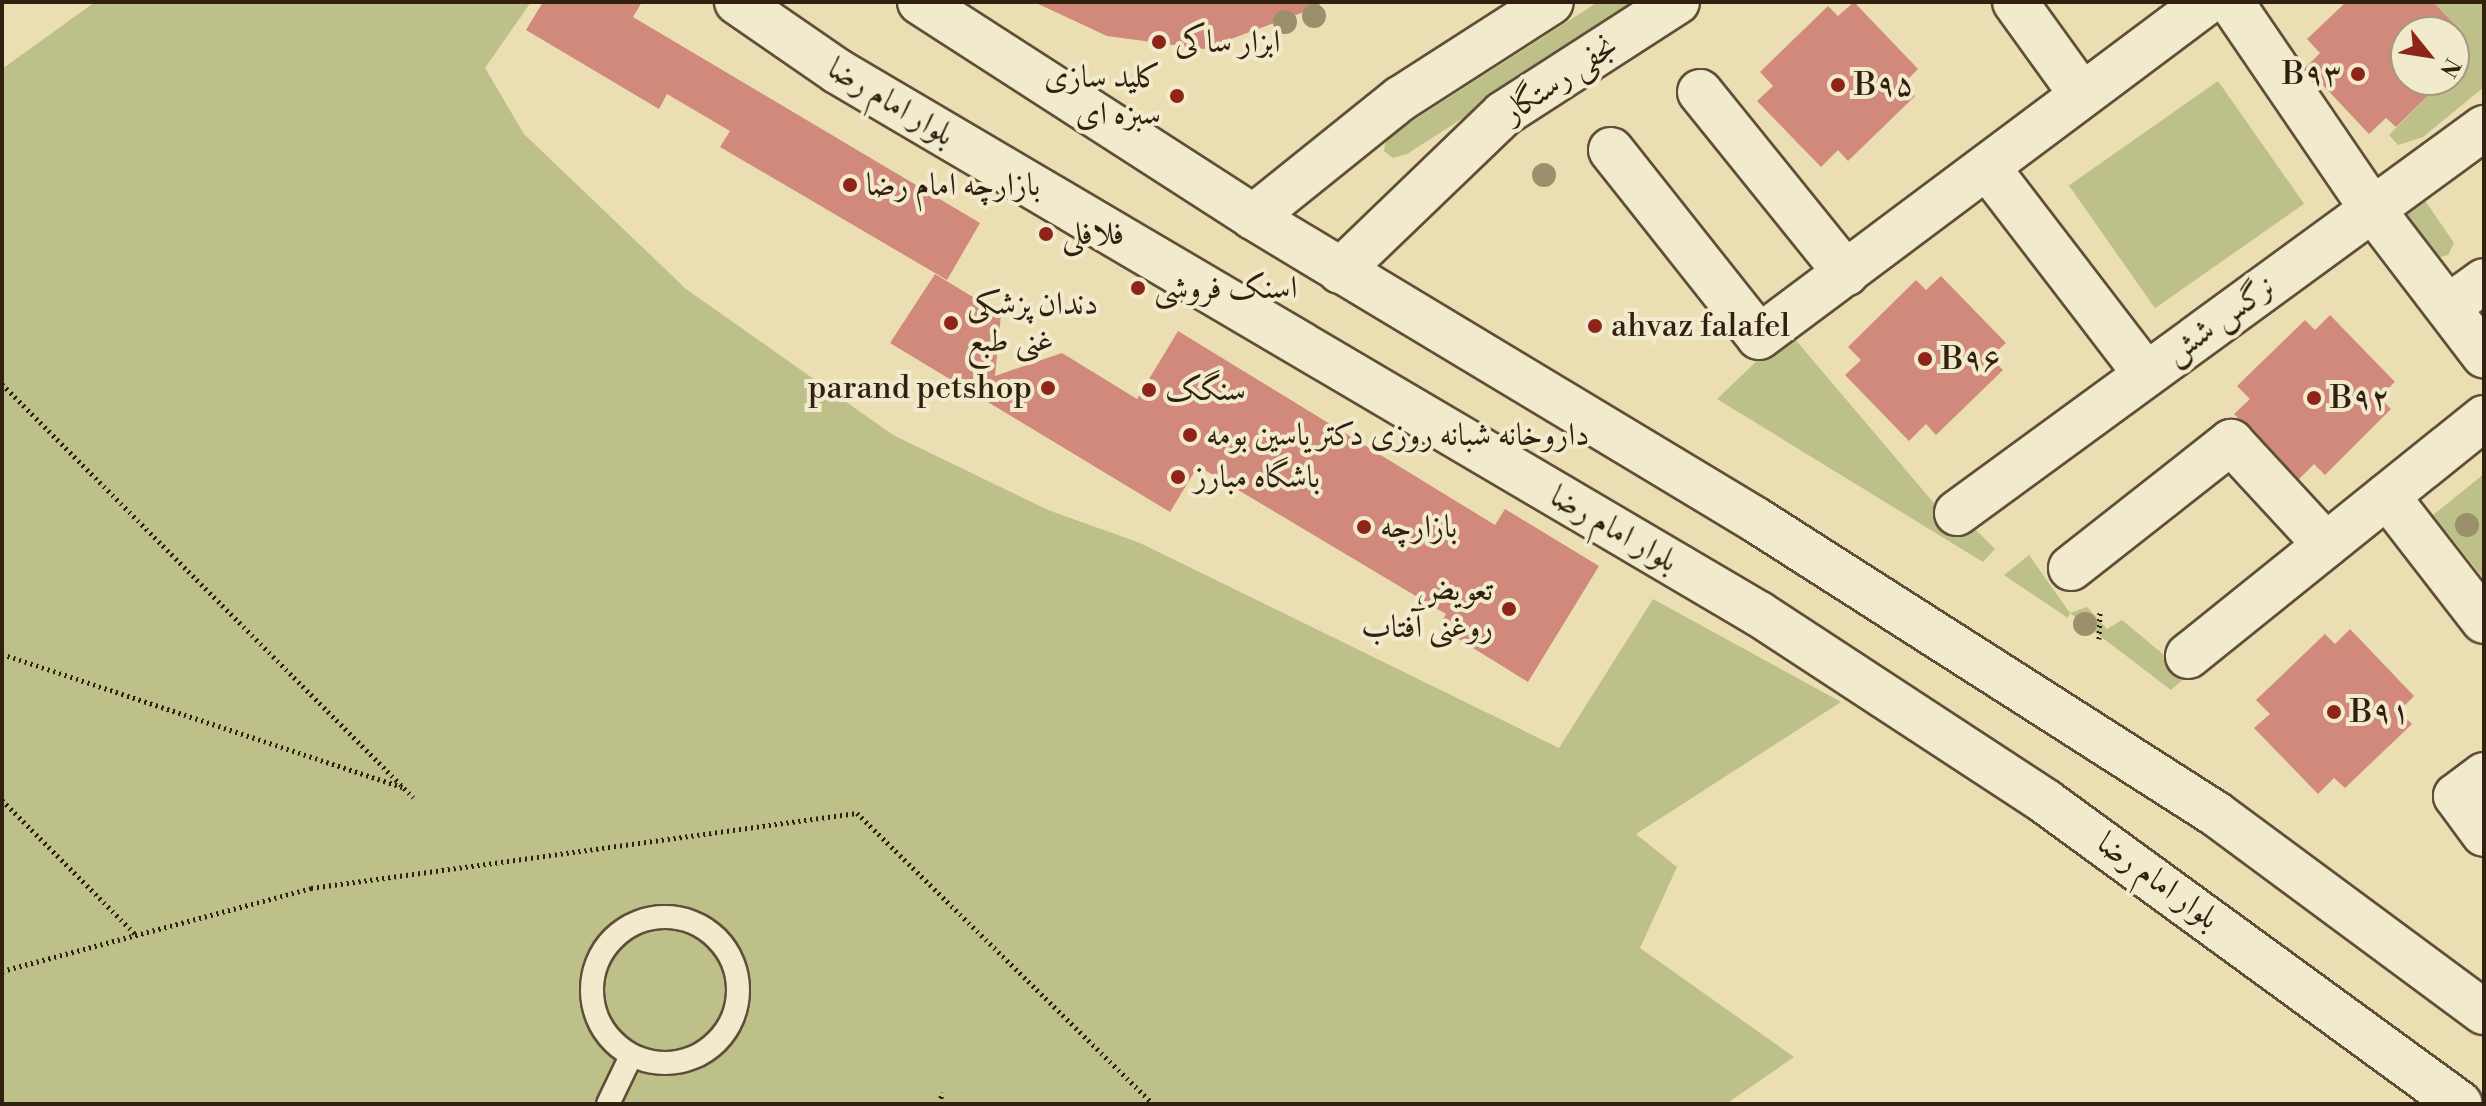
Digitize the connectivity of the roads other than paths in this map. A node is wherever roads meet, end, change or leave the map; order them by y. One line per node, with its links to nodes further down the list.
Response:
1 (737, 2): 33 (street, بلوار امام رضا)
2 (920, 2): 14 (street)
3 (1551, 2): 14 (street)
4 (1677, 2): 15 (street, نجفی رستگار)
5 (2015, 2): 9 (street)
6 (2207, 2): 9 (street)
7 (2231, 2): 13 (street)
8 (1700, 92): 16 (street)
9 (2080, 92): 12 (street)
10 (2484, 128): 13 (street, نرگس شش)
11 (1611, 150): 16 (street)
12 (1987, 167): 16 (street); 20 (street)
13 (2373, 210): 18 (street); 20 (street, نرگس شش)
14 (1253, 217): 15 (street)
15 (1340, 271): 30 (street)
16 (1846, 273)
17 (2484, 281): 18 (street)
18 (2448, 307): 19 (street)
19 (2484, 355)
20 (2146, 374): 23 (street, نرگس شش)
21 (2484, 418): 22 (street)
22 (2387, 496): 24 (street); 26 (street)
23 (1957, 513)
24 (2326, 545): 25 (street); 27 (street)
25 (2071, 568)
26 (2484, 621)
27 (2188, 656)
28 (2484, 775): 29 (street)
29 (2484, 834)
30 (2484, 1012)
31 (631, 1056): 31 (lane); 32 (lane)
32 (608, 1104)
33 (2460, 1104)

